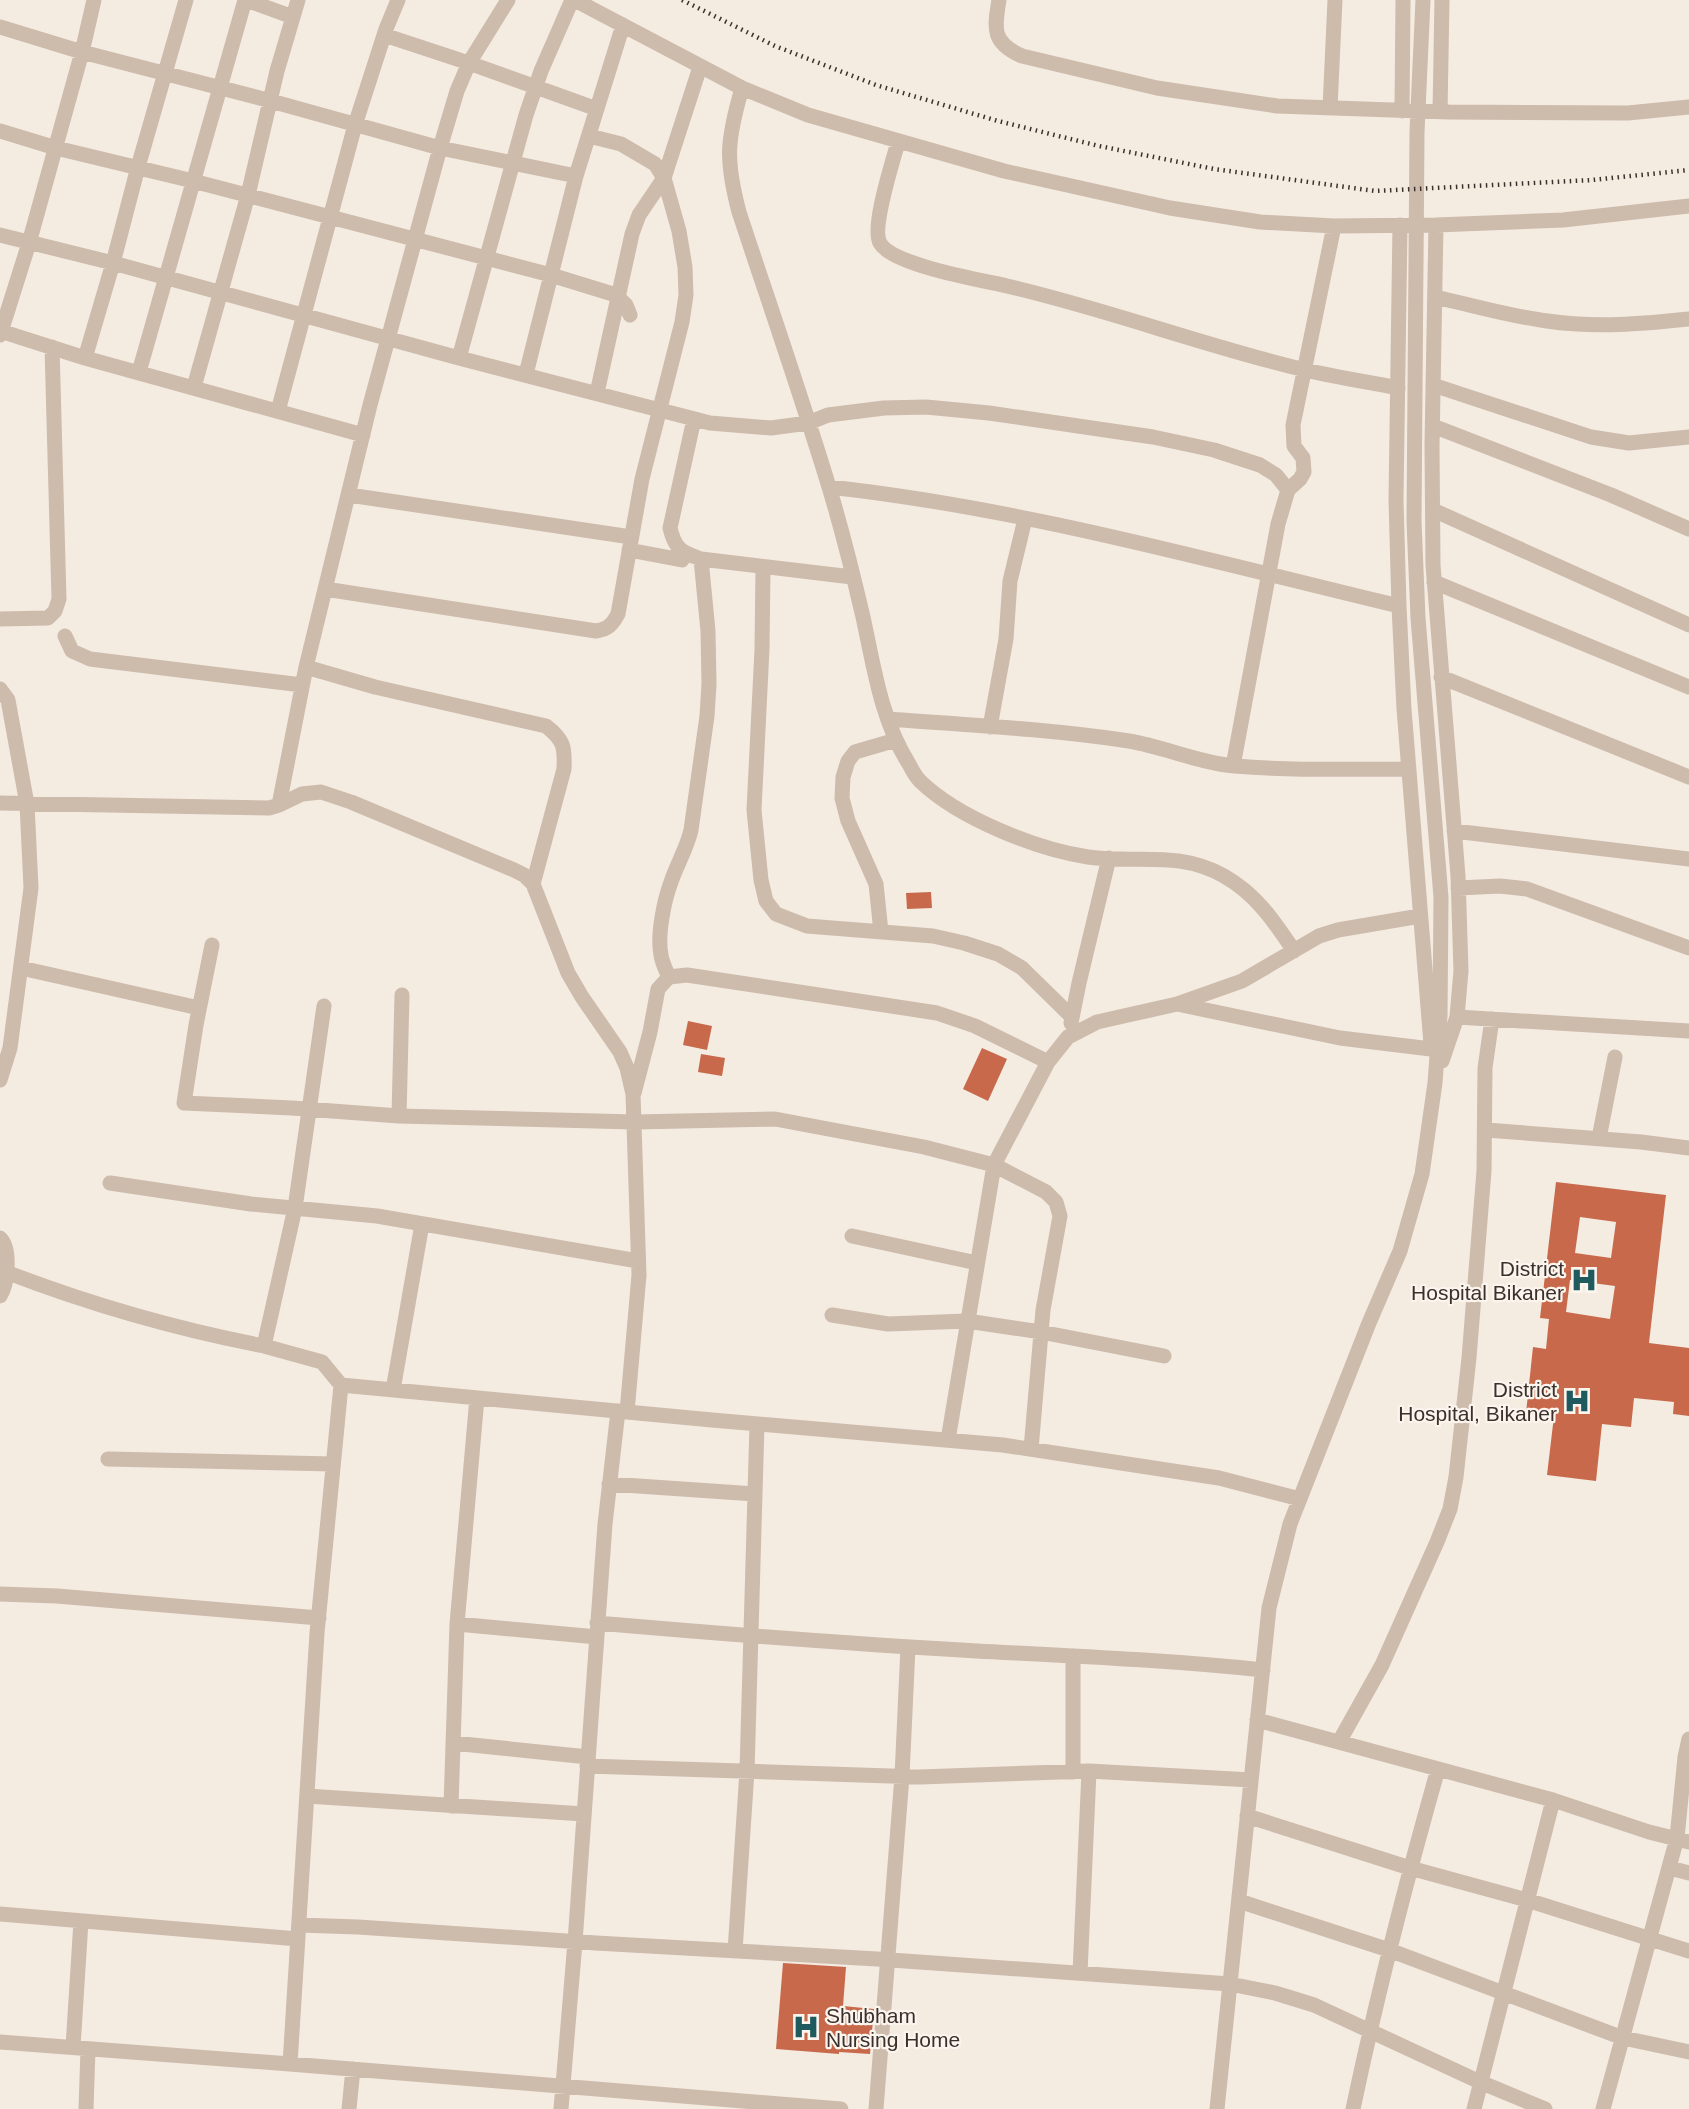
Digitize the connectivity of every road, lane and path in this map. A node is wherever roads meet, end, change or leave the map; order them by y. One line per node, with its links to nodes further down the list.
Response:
1 (94, 0): 17 (street)
2 (186, 0): 20 (street)
3 (245, 0): 13 (street); 21 (street)
4 (298, 0): 13 (street)
5 (398, 0): 16 (street)
6 (508, 0): 18 (street)
7 (573, 0): 14 (street); 22 (street)
8 (999, 0): 26 (street)
9 (1335, 0): 26 (street)
10 (1403, 0): 28 (street)
11 (1423, 0): 136 (street)
12 (1442, 0): 29 (street)
13 (293, 17): 24 (street)
14 (623, 25): 19 (street); 27 (street)
15 (0, 27): 17 (street)
16 (384, 35): 18 (street); 30 (street)
17 (82, 52): 20 (street); 34 (street)
18 (469, 63): 22 (street); 35 (street)
19 (700, 67): 23 (street); 39 (street)
20 (165, 74): 21 (street); 37 (street)
21 (219, 87): 24 (street); 40 (street)
22 (536, 87): 27 (street); 36 (street)
23 (742, 88): 33 (street); 75 (street)
24 (271, 101): 30 (street); 41 (street)
25 (1689, 107): 29 (street)
26 (1330, 108): 28 (street)
27 (597, 109): 32 (street)
28 (1402, 111): 29 (street)
29 (1440, 112)
30 (355, 125): 35 (street); 43 (street)
31 (0, 131): 34 (street)
32 (589, 136): 38 (street); 39 (street)
33 (898, 141): 46 (street); 65 (street)
34 (56, 148): 37 (street); 49 (street)
35 (440, 148): 36 (street); 48 (street)
36 (511, 164): 38 (street); 50 (street)
37 (138, 167): 40 (street); 51 (street)
38 (576, 176): 52 (street)
39 (664, 178): 55 (street); 72 (street)
40 (193, 181): 41 (street); 53 (street)
41 (248, 195): 43 (street); 54 (street)
42 (1689, 206): 45 (street)
43 (331, 217): 48 (street); 58 (street)
44 (1400, 225): 45 (street); 46 (street); 70 (street)
45 (1436, 225): 56 (street)
46 (1334, 226): 65 (street)
47 (0, 235): 49 (street)
48 (415, 240): 50 (street); 61 (street)
49 (29, 243): 51 (street); 60 (street)
50 (486, 258): 52 (street); 64 (street)
51 (113, 263): 53 (street); 63 (street)
52 (551, 275): 55 (street); 67 (street)
53 (165, 278): 54 (street); 66 (street)
54 (220, 293): 58 (street); 69 (street)
55 (618, 297): 57 (street); 71 (street)
56 (1435, 297): 59 (street); 68 (street)
57 (630, 315)
58 (304, 316): 61 (street); 73 (street)
59 (1689, 319)
60 (1, 333): 62 (street)
61 (388, 338): 64 (street); 77 (street)
62 (52, 347): 63 (street); 94 (street)
63 (85, 358): 66 (street)
64 (459, 358): 67 (street)
65 (1304, 369): 70 (street); 80 (street)
66 (139, 372): 69 (street)
67 (526, 374): 71 (street)
68 (1433, 385): 76 (street); 78 (street)
69 (194, 387): 73 (street)
70 (1398, 388): 93 (street)
71 (597, 393): 72 (street)
72 (660, 410): 74 (street); 85 (street)
73 (278, 411): 77 (street)
74 (694, 419): 75 (street); 86 (street)
75 (808, 423): 79 (street); 80 (street)
76 (1433, 426): 82 (street); 84 (street)
77 (363, 435): 81 (street)
78 (1689, 437)
79 (829, 487): 83 (street); 90 (street)
80 (1288, 490): 89 (street)
81 (349, 495): 85 (street); 92 (street)
82 (1433, 510): 91 (street); 95 (street)
83 (1025, 519): 89 (street); 103 (street)
84 (1689, 529)
85 (630, 544): 87 (street); 92 (street)
86 (701, 559): 88 (street); 122 (street)
87 (682, 560)
88 (763, 567): 90 (street); 117 (street)
89 (1269, 573): 93 (street); 105 (street)
90 (852, 577): 102 (street)
91 (1434, 582): 98 (street); 100 (street)
92 (325, 589): 97 (street)
93 (1398, 606): 106 (street)
94 (0, 619)
95 (1689, 625)
96 (65, 636): 99 (street)
97 (306, 667): 99 (street); 114 (street)
98 (1441, 677): 107 (street); 111 (street)
99 (302, 685): 110 (street)
100 (1689, 687)
101 (0, 689): 109 (street)
102 (888, 719): 103 (street); 104 (street)
103 (990, 727): 105 (street)
104 (896, 740): 112 (street); 117 (street)
105 (1233, 766): 106 (street)
106 (1409, 769): 116 (street)
107 (1689, 777)
108 (0, 803): 109 (street)
109 (27, 804): 110 (street); 121 (street)
110 (279, 805): 114 (street)
111 (1454, 831): 113 (street); 115 (street)
112 (1109, 858): 120 (street); 127 (street)
113 (1689, 859)
114 (533, 884): 137 (street)
115 (1458, 888): 119 (street); 128 (street)
116 (1420, 916): 120 (street); 132 (street)
117 (881, 932): 127 (street)
118 (212, 945): 126 (street)
119 (1689, 948)
120 (1294, 951): 124 (street)
121 (21, 968): 126 (street); 135 (street)
122 (669, 977): 134 (street); 137 (street)
123 (402, 995): 139 (street)
124 (1177, 1004): 131 (street); 132 (street)
125 (324, 1006): 138 (street)
126 (199, 1008): 138 (street)
127 (1072, 1017): 131 (street)
128 (1457, 1017): 129 (street); 136 (street)
129 (1492, 1019): 130 (street); 141 (street)
130 (1689, 1031)
131 (1068, 1037): 134 (street)
132 (1431, 1049): 136 (street)
133 (1615, 1056): 142 (street)
134 (1048, 1062): 144 (street)
135 (0, 1080)
136 (1435, 1083): 170 (street)
137 (633, 1094): 140 (street)
138 (310, 1109): 139 (street); 146 (street)
139 (399, 1116): 140 (street)
140 (635, 1122): 144 (street); 150 (street)
141 (1486, 1130): 142 (street); 181 (street)
142 (1599, 1138): 143 (street)
143 (1689, 1148)
144 (994, 1165): 151 (street); 156 (street)
145 (110, 1183): 146 (street)
146 (295, 1208): 147 (street); 157 (street)
147 (422, 1224): 150 (street); 160 (street)
148 (852, 1236): 151 (street)
149 (0, 1238): 152 (street)
150 (638, 1261): 162 (street)
151 (977, 1263): 155 (street)
152 (6, 1272): 153 (street); 157 (street)
153 (0, 1296)
154 (832, 1314): 155 (street)
155 (968, 1322): 156 (street); 164 (street)
156 (1041, 1332): 158 (street); 165 (street)
157 (264, 1346): 159 (street)
158 (1164, 1356)
159 (341, 1385): 160 (street); 167 (street)
160 (393, 1390): 161 (street)
161 (477, 1398): 162 (street); 173 (street)
162 (623, 1412): 163 (street); 168 (street)
163 (756, 1424): 164 (street); 169 (street)
164 (948, 1440): 165 (street)
165 (1030, 1449): 170 (street)
166 (108, 1459): 167 (street)
167 (333, 1464): 172 (street)
168 (609, 1484): 169 (street); 174 (street)
169 (755, 1494): 175 (street)
170 (1300, 1499): 178 (street)
171 (0, 1594): 172 (street)
172 (319, 1618): 191 (street)
173 (457, 1624): 174 (street); 182 (street)
174 (597, 1630): 175 (street); 184 (street)
175 (751, 1636): 176 (street); 186 (street)
176 (908, 1647): 177 (street); 189 (street)
177 (1073, 1656): 178 (street); 188 (street)
178 (1263, 1670): 179 (street)
179 (1257, 1720): 181 (street); 190 (street)
180 (1689, 1738): 183 (street)
181 (1339, 1742): 185 (street)
182 (453, 1743): 184 (street); 193 (street)
183 (1687, 1757): 196 (street)
184 (588, 1761): 186 (street); 194 (street)
185 (1438, 1769): 192 (street); 197 (street)
186 (747, 1771): 189 (street); 208 (street)
187 (1089, 1771): 188 (street); 190 (street); 211 (street)
188 (1073, 1772): 189 (street)
189 (902, 1776): 210 (street)
190 (1251, 1780): 195 (street)
191 (307, 1796): 193 (street); 204 (street)
192 (1553, 1800): 196 (street); 200 (street)
193 (451, 1806): 194 (street)
194 (584, 1814): 206 (street)
195 (1247, 1816): 197 (street); 201 (street)
196 (1683, 1840): 198 (street)
197 (1410, 1868): 200 (street); 207 (street)
198 (1670, 1868): 199 (street); 205 (street)
199 (1689, 1873)
200 (1527, 1900): 205 (street); 213 (street)
201 (1239, 1902): 207 (street); 212 (street)
202 (0, 1914): 203 (street)
203 (81, 1921): 204 (street); 217 (street)
204 (298, 1932): 206 (street); 219 (street)
205 (1650, 1941): 209 (street); 215 (street)
206 (575, 1942): 208 (street); 222 (street)
207 (1389, 1950): 213 (street); 214 (street)
208 (735, 1951): 210 (street)
209 (1689, 1951)
210 (888, 1959): 211 (street); 229 (street)
211 (1080, 1973): 212 (street)
212 (1230, 1984): 214 (street); 230 (street)
213 (1503, 1993): 215 (street); 221 (street)
214 (1370, 2030): 221 (street); 231 (street)
215 (1623, 2038): 218 (street); 234 (street)
216 (0, 2042): 217 (street)
217 (80, 2048): 219 (street); 225 (street)
218 (1689, 2052)
219 (290, 2064): 220 (street)
220 (353, 2069): 222 (street); 226 (street)
221 (1480, 2082): 224 (street); 232 (street)
222 (563, 2086): 223 (street); 227 (street)
223 (719, 2104): 228 (street)
224 (1524, 2105): 233 (street)
225 (86, 2109)
226 (350, 2109)
227 (561, 2109)
228 (841, 2109)
229 (876, 2109)
230 (1217, 2109)
231 (1353, 2109)
232 (1474, 2109)
233 (1545, 2109)
234 (1603, 2109)

